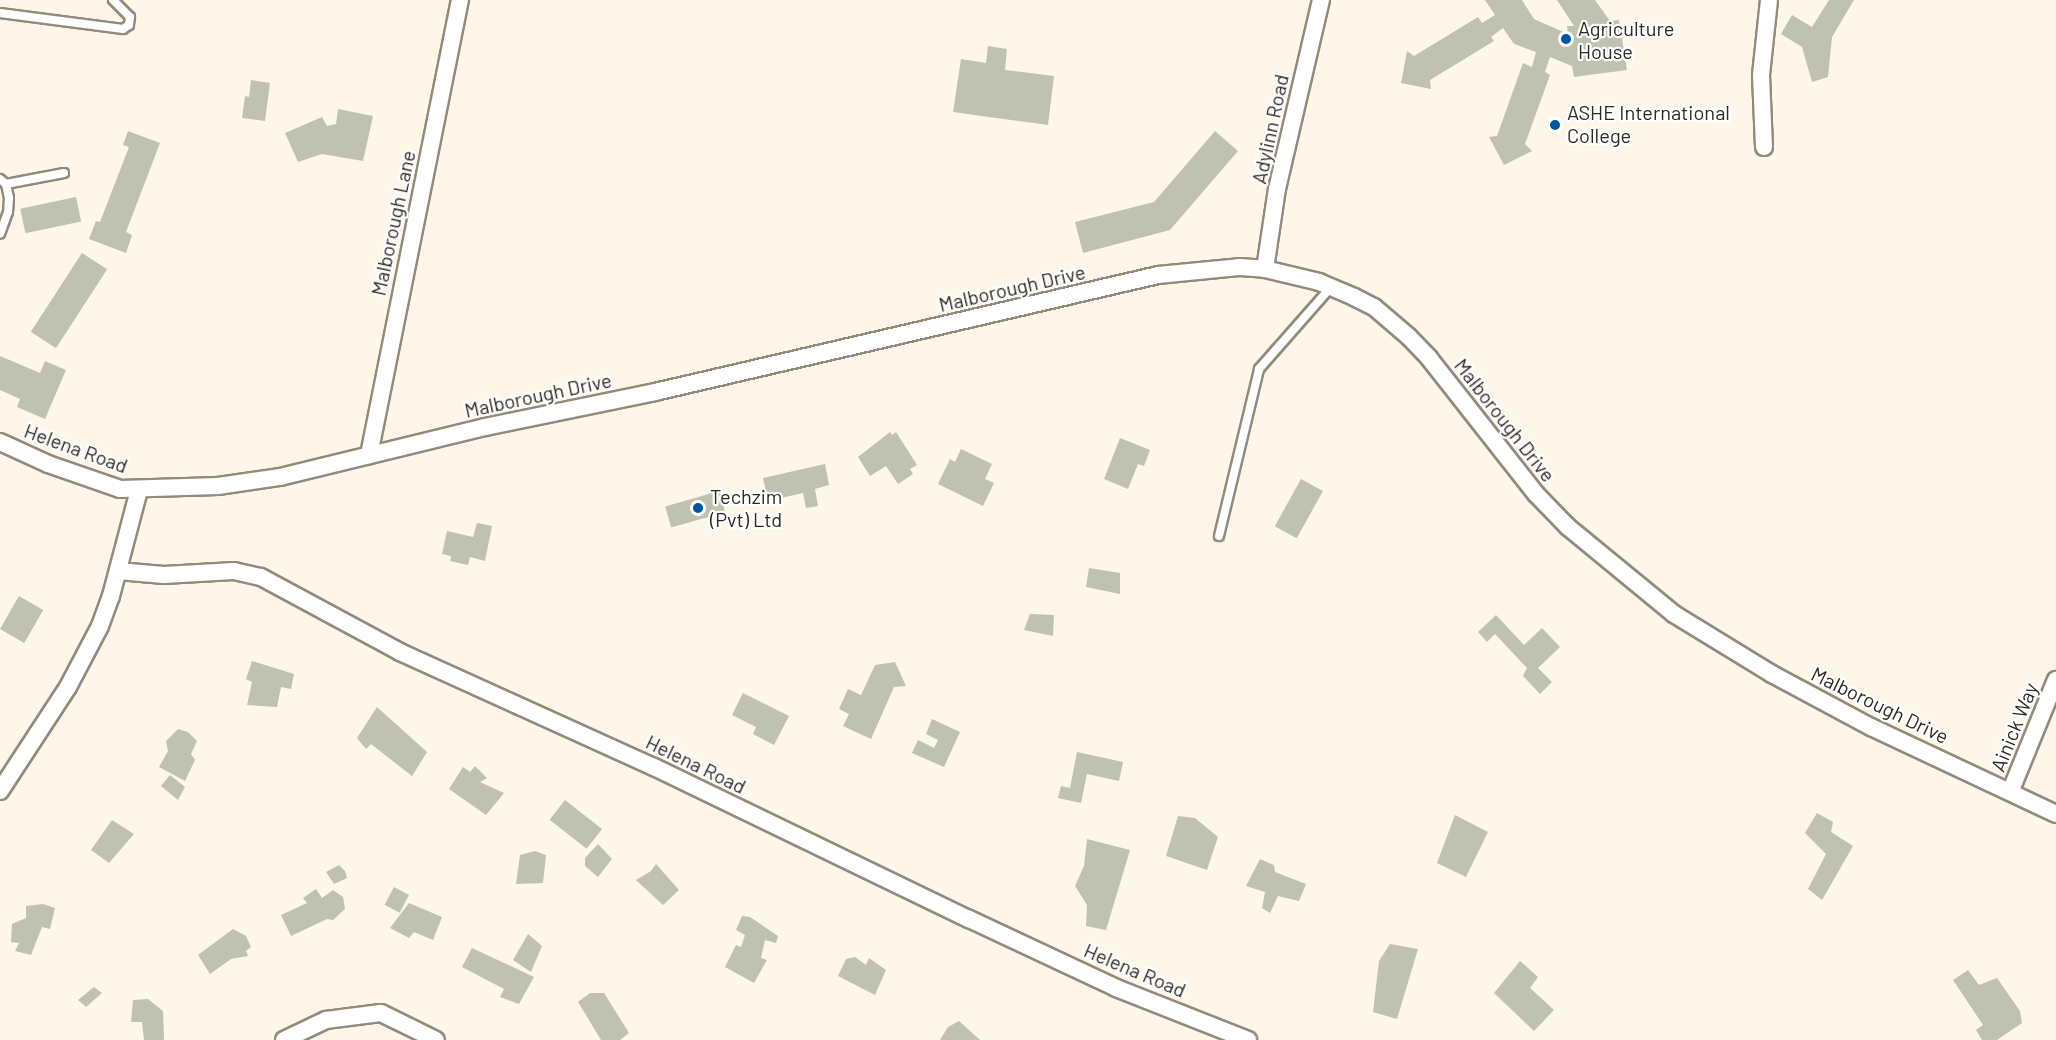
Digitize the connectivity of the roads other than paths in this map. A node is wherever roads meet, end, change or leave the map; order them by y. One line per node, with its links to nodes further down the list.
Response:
1 (113, 0): 5 (lane)
2 (460, 0): 13 (street, Malborough Lane)
3 (1321, 0): 10 (street, Adylinn Road)
4 (1769, 0): 6 (street)
5 (0, 12)
6 (1764, 147)
7 (64, 173): 8 (lane)
8 (3, 181): 9 (lane)
9 (0, 234)
10 (1265, 268): 11 (street, Malborough Drive); 13 (street, Malborough Drive)
11 (1331, 287): 15 (lane); 18 (street, Malborough Drive)
12 (0, 442): 14 (street, Helena Road)
13 (369, 455): 14 (street, Malborough Drive)
14 (139, 490): 16 (street)
15 (1219, 536)
16 (118, 571): 19 (street); 23 (street, Helena Road)
17 (2056, 681): 18 (street, Ainick Way)
18 (2011, 790): 20 (street, Malborough Drive)
19 (0, 791)
20 (2056, 814)
21 (284, 1040): 22 (street)
22 (436, 1040)
23 (1248, 1040)

